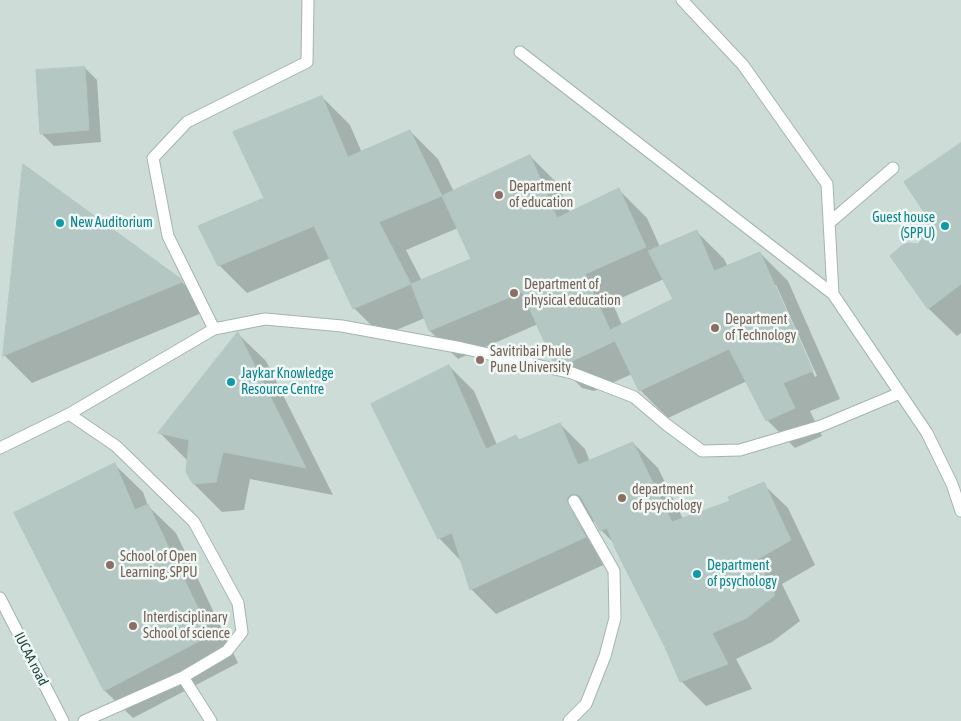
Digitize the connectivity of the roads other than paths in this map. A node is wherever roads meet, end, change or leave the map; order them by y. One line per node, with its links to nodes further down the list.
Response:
1 (308, 0): 7 (lane)
2 (682, 0): 5 (lane)
3 (520, 52): 6 (lane)
4 (892, 168): 5 (lane)
5 (829, 223): 6 (lane)
6 (833, 294): 8 (lane)
7 (214, 329): 8 (lane); 9 (lane)
8 (900, 394): 12 (lane)
9 (69, 414): 10 (lane); 14 (lane)
10 (0, 448)
11 (574, 501): 18 (lane)
12 (961, 511)
13 (0, 598): 15 (lane, IUCAA road)
14 (182, 677): 16 (lane); 17 (lane)
15 (62, 721)
16 (84, 721)
17 (211, 721)
18 (569, 721)

